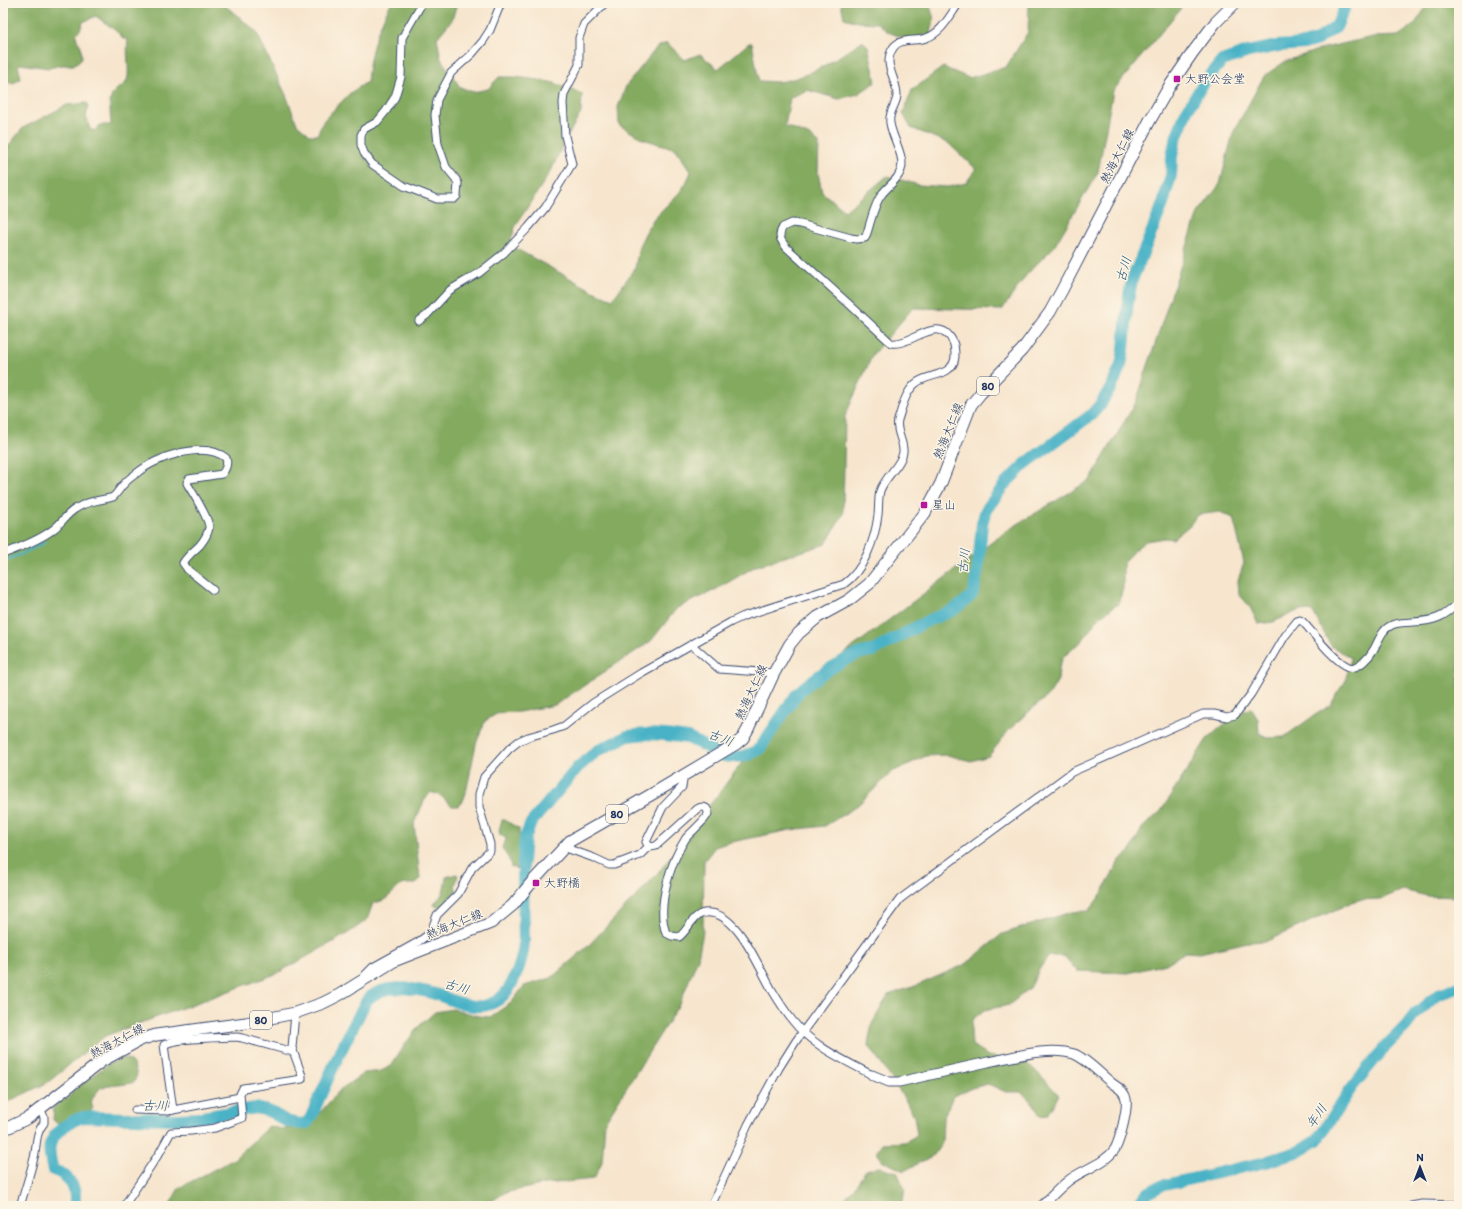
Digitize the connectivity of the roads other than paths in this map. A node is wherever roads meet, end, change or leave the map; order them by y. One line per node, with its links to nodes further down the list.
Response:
1 (422, 3): 2 (street)
2 (501, 3)
3 (606, 3): 6 (street)
4 (959, 3): 10 (street)
5 (1234, 3): 11 (main road, 熱海大仁線 / 80)
6 (419, 320)
7 (3, 554): 8 (street)
8 (213, 590)
9 (1459, 602): 17 (street)
10 (692, 645): 11 (street); 15 (street)
11 (774, 673): 12 (main road, 熱海大仁線 / 80)
12 (684, 775): 13 (street); 14 (main road, 熱海大仁線 / 80)
13 (649, 846): 14 (street); 17 (street)
14 (563, 847): 15 (main road, 熱海大仁線 / 80)
15 (361, 980): 16 (main road, 熱海大仁線 / 80)
16 (295, 1013): 18 (street); 21 (main road, 熱海大仁線 / 80)
17 (803, 1033): 19 (street); 28 (street)
18 (293, 1052): 20 (street); 23 (street)
19 (872, 1075): 29 (street)
20 (241, 1099): 23 (street); 27 (street)
21 (40, 1108): 24 (main road, 熱海大仁線 / 80); 26 (street)
22 (135, 1110): 23 (street)
23 (173, 1110)
24 (3, 1130)
25 (1459, 1205): 30 (street)
26 (20, 1206)
27 (124, 1206)
28 (711, 1206)
29 (1042, 1206)
30 (1412, 1206)

